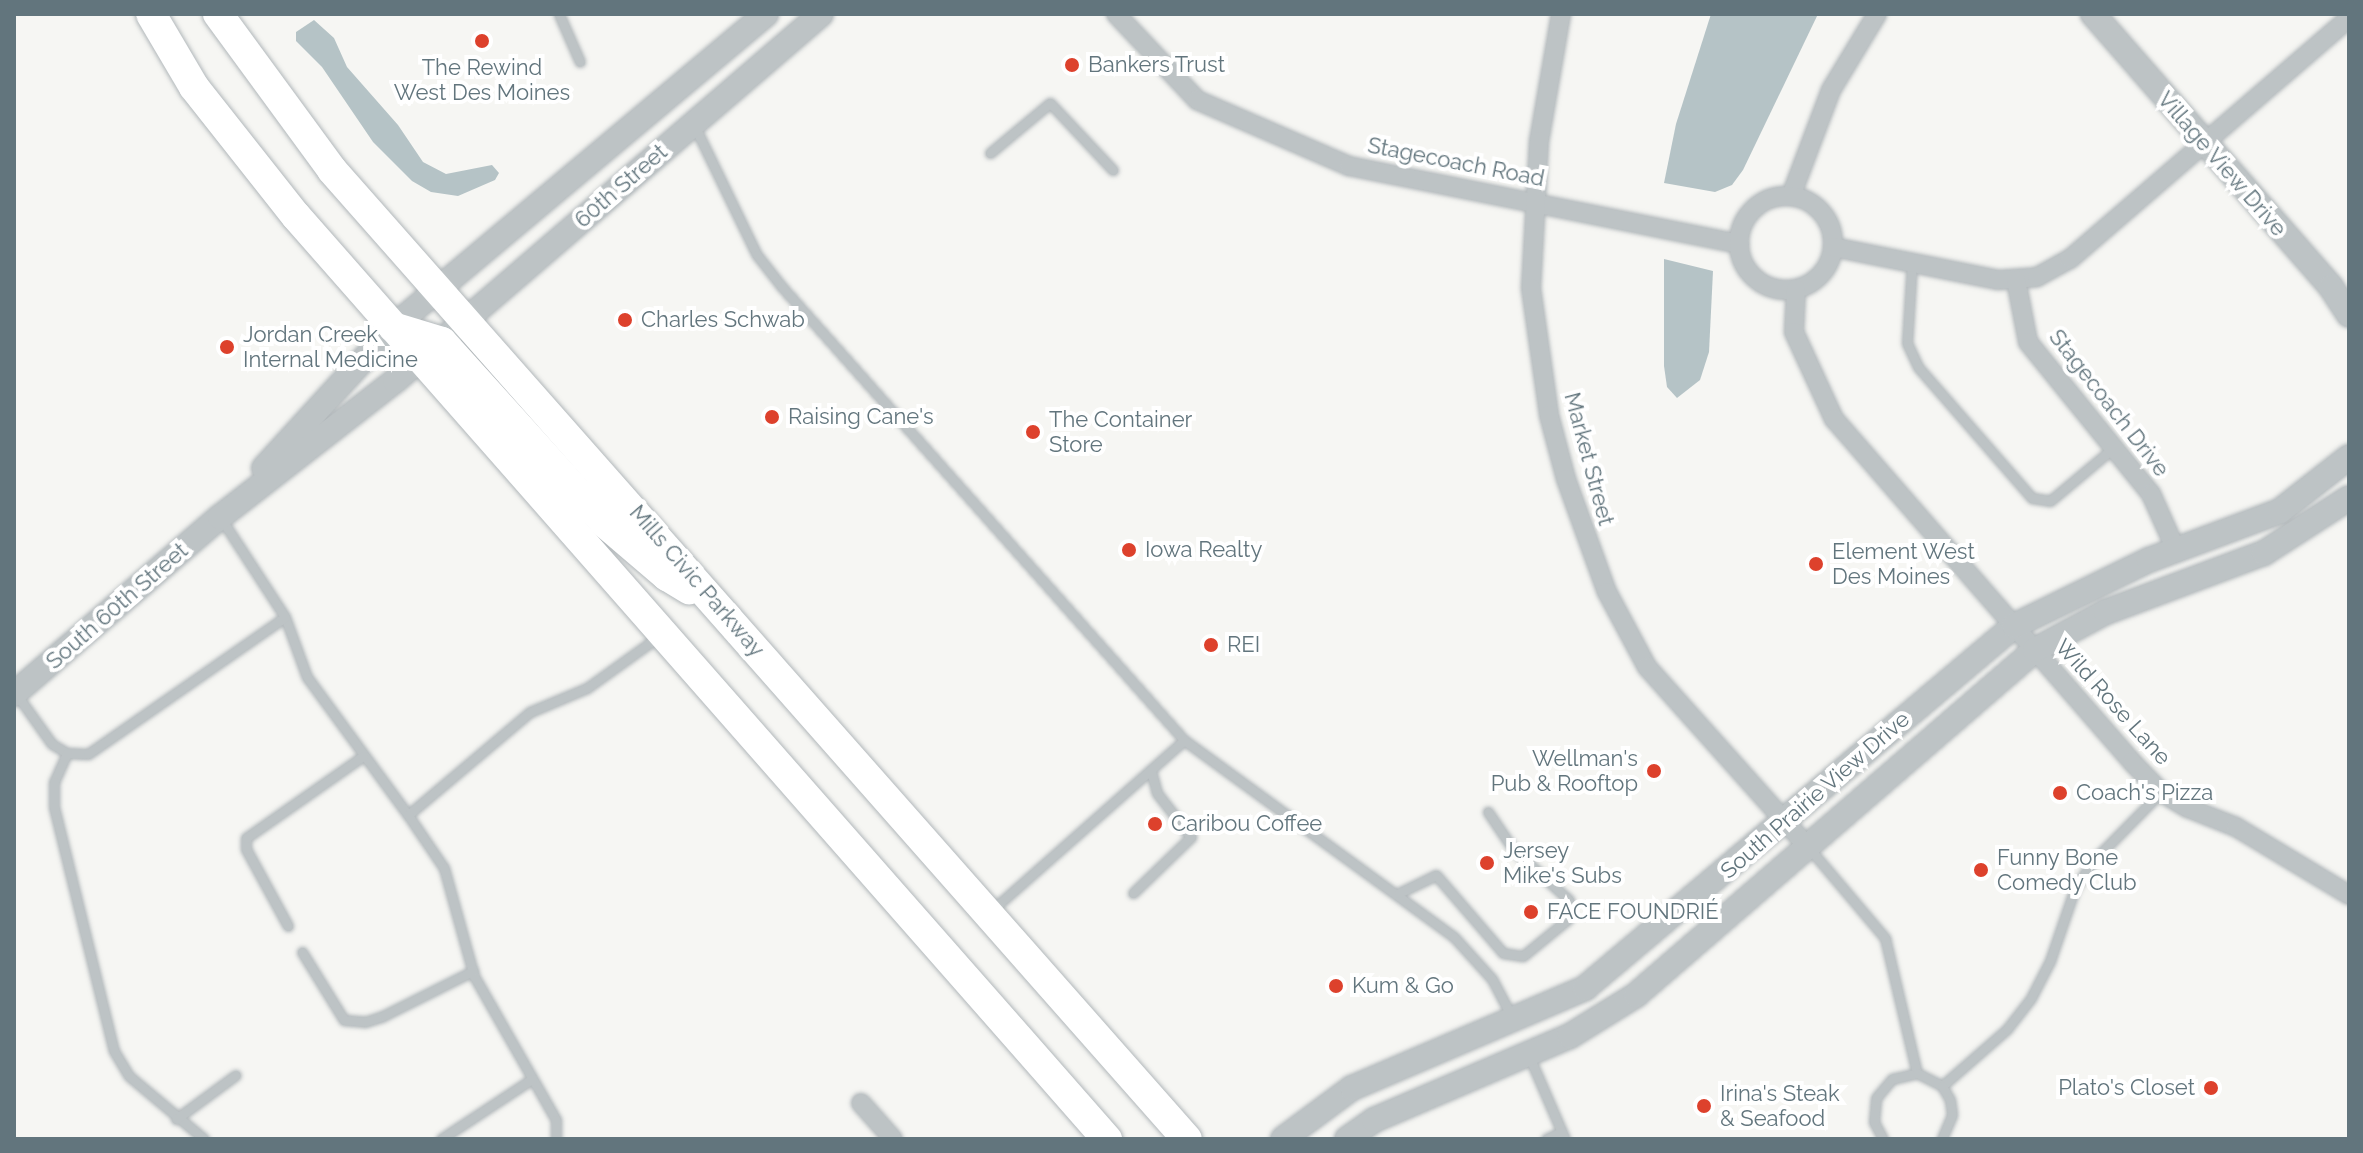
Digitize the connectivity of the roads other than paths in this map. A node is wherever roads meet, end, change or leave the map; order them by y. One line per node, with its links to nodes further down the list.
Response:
1 (151, 14): 27 (main road)
2 (218, 14): 23 (main road, Mills Civic Parkway)
3 (559, 14): 11 (lane)
4 (766, 14): 23 (street, 60th Street)
5 (821, 14): 12 (street, 60th Street)
6 (1116, 14): 17 (street, Stagecoach Road)
7 (1561, 14): 17 (street, Market Street)
8 (1877, 14): 16 (street)
9 (2093, 14): 13 (street, Village View Drive)
10 (2349, 18): 13 (street)
11 (580, 62)
12 (694, 124): 26 (street, 60th Street); 40 (lane)
13 (2204, 144): 21 (street); 24 (street, Village View Drive)
14 (990, 153): 15 (lane)
15 (1113, 170)
16 (1791, 196): 18 (street); 19 (street)
17 (1535, 202): 18 (street, Stagecoach Road); 47 (street, Market Street)
18 (1739, 244): 22 (street)
19 (1833, 247): 20 (street); 22 (street)
20 (1912, 262): 21 (street); 29 (lane)
21 (2016, 280): 29 (street, Stagecoach Drive)
22 (1796, 289): 36 (street, Wild Rose Lane)
23 (436, 290): 26 (main road, Mills Civic Parkway); 27 (street, 60th Street)
24 (2340, 294): 25 (street, Village View Drive)
25 (2349, 315)
26 (465, 321): 28 (street, 60th Street); 34 (main road, Mills Civic Parkway)
27 (393, 327): 28 (main road); 32 (street, South 60th Street)
28 (432, 350): 32 (street, South 60th Street); 34 (main road); 37 (main road)
29 (2112, 449): 33 (street, Stagecoach Drive)
30 (2349, 457): 33 (street, South Prairie View Drive)
31 (2349, 498): 38 (street, South Prairie View Drive)
32 (220, 517): 35 (lane); 39 (street, South 60th Street)
33 (2177, 552): 36 (street, South Prairie View Drive)
34 (715, 602): 52 (main road, Mills Civic Parkway)
35 (285, 617): 41 (lane); 42 (lane)
36 (2014, 626): 38 (street, Wild Rose Lane); 47 (street, South Prairie View Drive)
37 (665, 632): 46 (lane); 70 (main road)
38 (2035, 650): 44 (street, Wild Rose Lane); 48 (street, South Prairie View Drive)
39 (15, 693): 41 (lane)
40 (1184, 740): 43 (lane); 50 (lane)
41 (67, 753): 63 (lane)
42 (363, 756): 46 (lane); 53 (lane)
43 (1151, 770): 49 (lane); 52 (lane)
44 (2161, 792): 51 (street, Wild Rose Lane); 61 (lane)
45 (1488, 812): 50 (lane)
46 (408, 815): 55 (lane)
47 (1783, 820): 48 (street, Market Street); 56 (street, South Prairie View Drive)
48 (1806, 845): 57 (street, South Prairie View Drive); 58 (lane)
49 (1133, 893)
50 (1399, 893): 56 (lane)
51 (2349, 895)
52 (989, 913): 71 (main road, Mills Civic Parkway)
53 (288, 926)
54 (302, 952): 55 (lane)
55 (473, 971): 60 (lane)
56 (1515, 1021): 72 (street, South Prairie View Drive)
57 (1529, 1056): 64 (lane); 73 (street, South Prairie View Drive)
58 (1917, 1073): 61 (lane); 65 (lane)
59 (236, 1075): 63 (lane)
60 (532, 1079): 67 (lane); 68 (lane)
61 (1942, 1086): 75 (lane)
62 (861, 1103): 69 (street)
63 (176, 1119): 66 (lane)
64 (1563, 1136): 74 (lane)
65 (1881, 1138)
66 (204, 1139)
67 (441, 1139)
68 (556, 1139)
69 (893, 1139)
70 (1107, 1139)
71 (1187, 1139)
72 (1283, 1139)
73 (1347, 1139)
74 (1546, 1139)
75 (1942, 1139)

